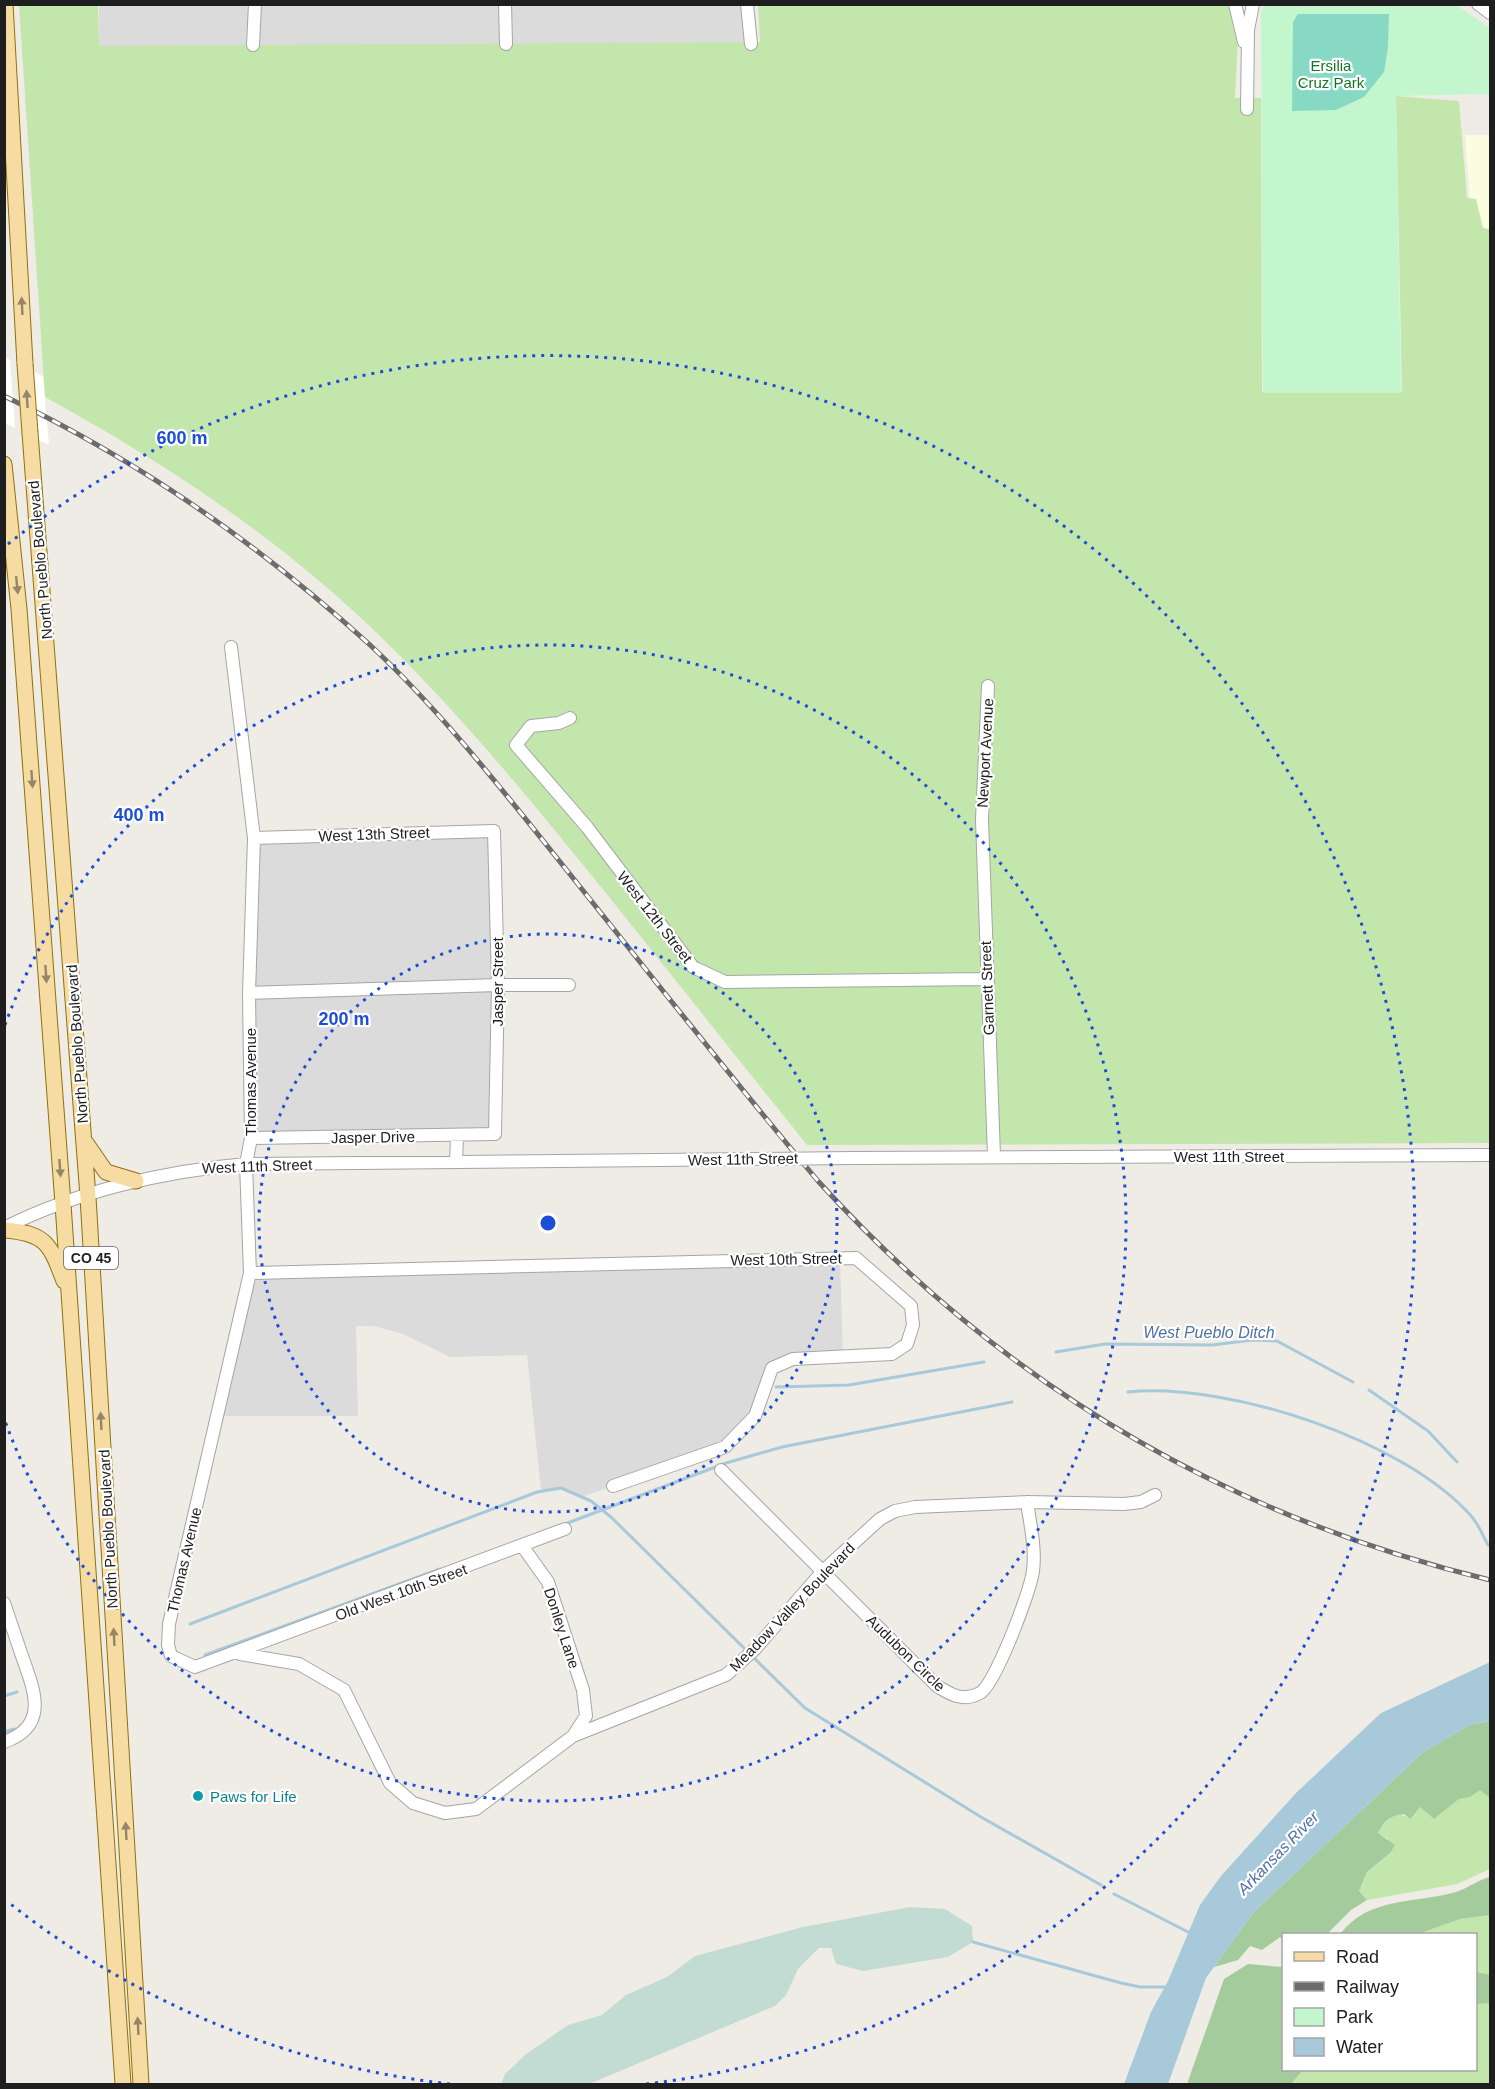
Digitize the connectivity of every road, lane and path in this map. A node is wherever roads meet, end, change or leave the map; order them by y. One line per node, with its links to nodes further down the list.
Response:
1 (5, 4): 12 (main road, North Pueblo Boulevard / CO 45)
2 (9, 4): 12 (main road)
3 (255, 4): 15 (street)
4 (505, 4): 13 (street)
5 (747, 4): 11 (street)
6 (755, 4): 11 (street)
7 (1235, 4): 16 (street)
8 (1253, 4): 16 (street)
9 (1478, 4): 10 (street)
10 (1491, 12)
11 (751, 21): 14 (street)
12 (7, 36): 31 (main road, North Pueblo Boulevard / CO 45, one-way to 12, bridge)
13 (506, 44)
14 (751, 44)
15 (254, 45)
16 (1246, 61): 17 (street)
17 (1247, 109)
18 (4, 464): 39 (main road, North Pueblo Boulevard / CO 45, one-way to 39)
19 (231, 647): 24 (street, Thomas Avenue)
20 (988, 686): 22 (street, Newport Avenue)
21 (570, 718): 25 (street, West 12th Street)
22 (982, 820): 25 (street, Garnett Street)
23 (494, 831): 24 (street, West 13th Street); 26 (street, Jasper Street)
24 (254, 838): 28 (street, Thomas Avenue)
25 (986, 979): 34 (street, Garnett Street)
26 (498, 984): 27 (street); 28 (street); 29 (street, Jasper Street)
27 (568, 985)
28 (249, 993): 32 (street, Thomas Avenue)
29 (495, 1134): 30 (street, Jasper Drive)
30 (457, 1136): 32 (street, Jasper Drive); 35 (street)
31 (83, 1138): 37 (main road); 38 (main road, North Pueblo Boulevard / CO 45)
32 (251, 1138): 36 (street, Thomas Avenue)
33 (1491, 1155): 34 (street, West 11th Street)
34 (994, 1156): 35 (street, West 11th Street, bridge)
35 (456, 1162): 36 (street, West 11th Street)
36 (246, 1164): 37 (street, West 11th Street); 41 (street, Thomas Avenue)
37 (136, 1181): 38 (street, West 11th Street)
38 (88, 1197): 39 (street, West 11th Street); 56 (main road, North Pueblo Boulevard / CO 45, one-way to 38)
39 (63, 1204): 40 (street, West 11th Street); 42 (main road, North Pueblo Boulevard / CO 45)
40 (4, 1229): 42 (main road)
41 (250, 1274): 44 (street, West 10th Street); 51 (street, Thomas Avenue)
42 (69, 1295): 55 (main road, North Pueblo Boulevard / CO 45)
43 (722, 1470): 49 (street, Audubon Circle)
44 (613, 1486)
45 (1155, 1495): 46 (street, Meadow Valley Boulevard)
46 (1028, 1502): 49 (street, Meadow Valley Boulevard); 49 (street, Audubon Circle)
47 (565, 1529): 48 (street, Old West 10th Street)
48 (523, 1547): 51 (street, Old West 10th Street); 52 (street, Donley Lane)
49 (823, 1571): 53 (street, Meadow Valley Boulevard)
50 (4, 1603): 54 (street)
51 (236, 1653): 53 (street, Meadow Valley Boulevard)
52 (586, 1716): 53 (street, Meadow Valley Boulevard)
53 (573, 1736)
54 (10, 1740)
55 (123, 2085)
56 (141, 2085)

